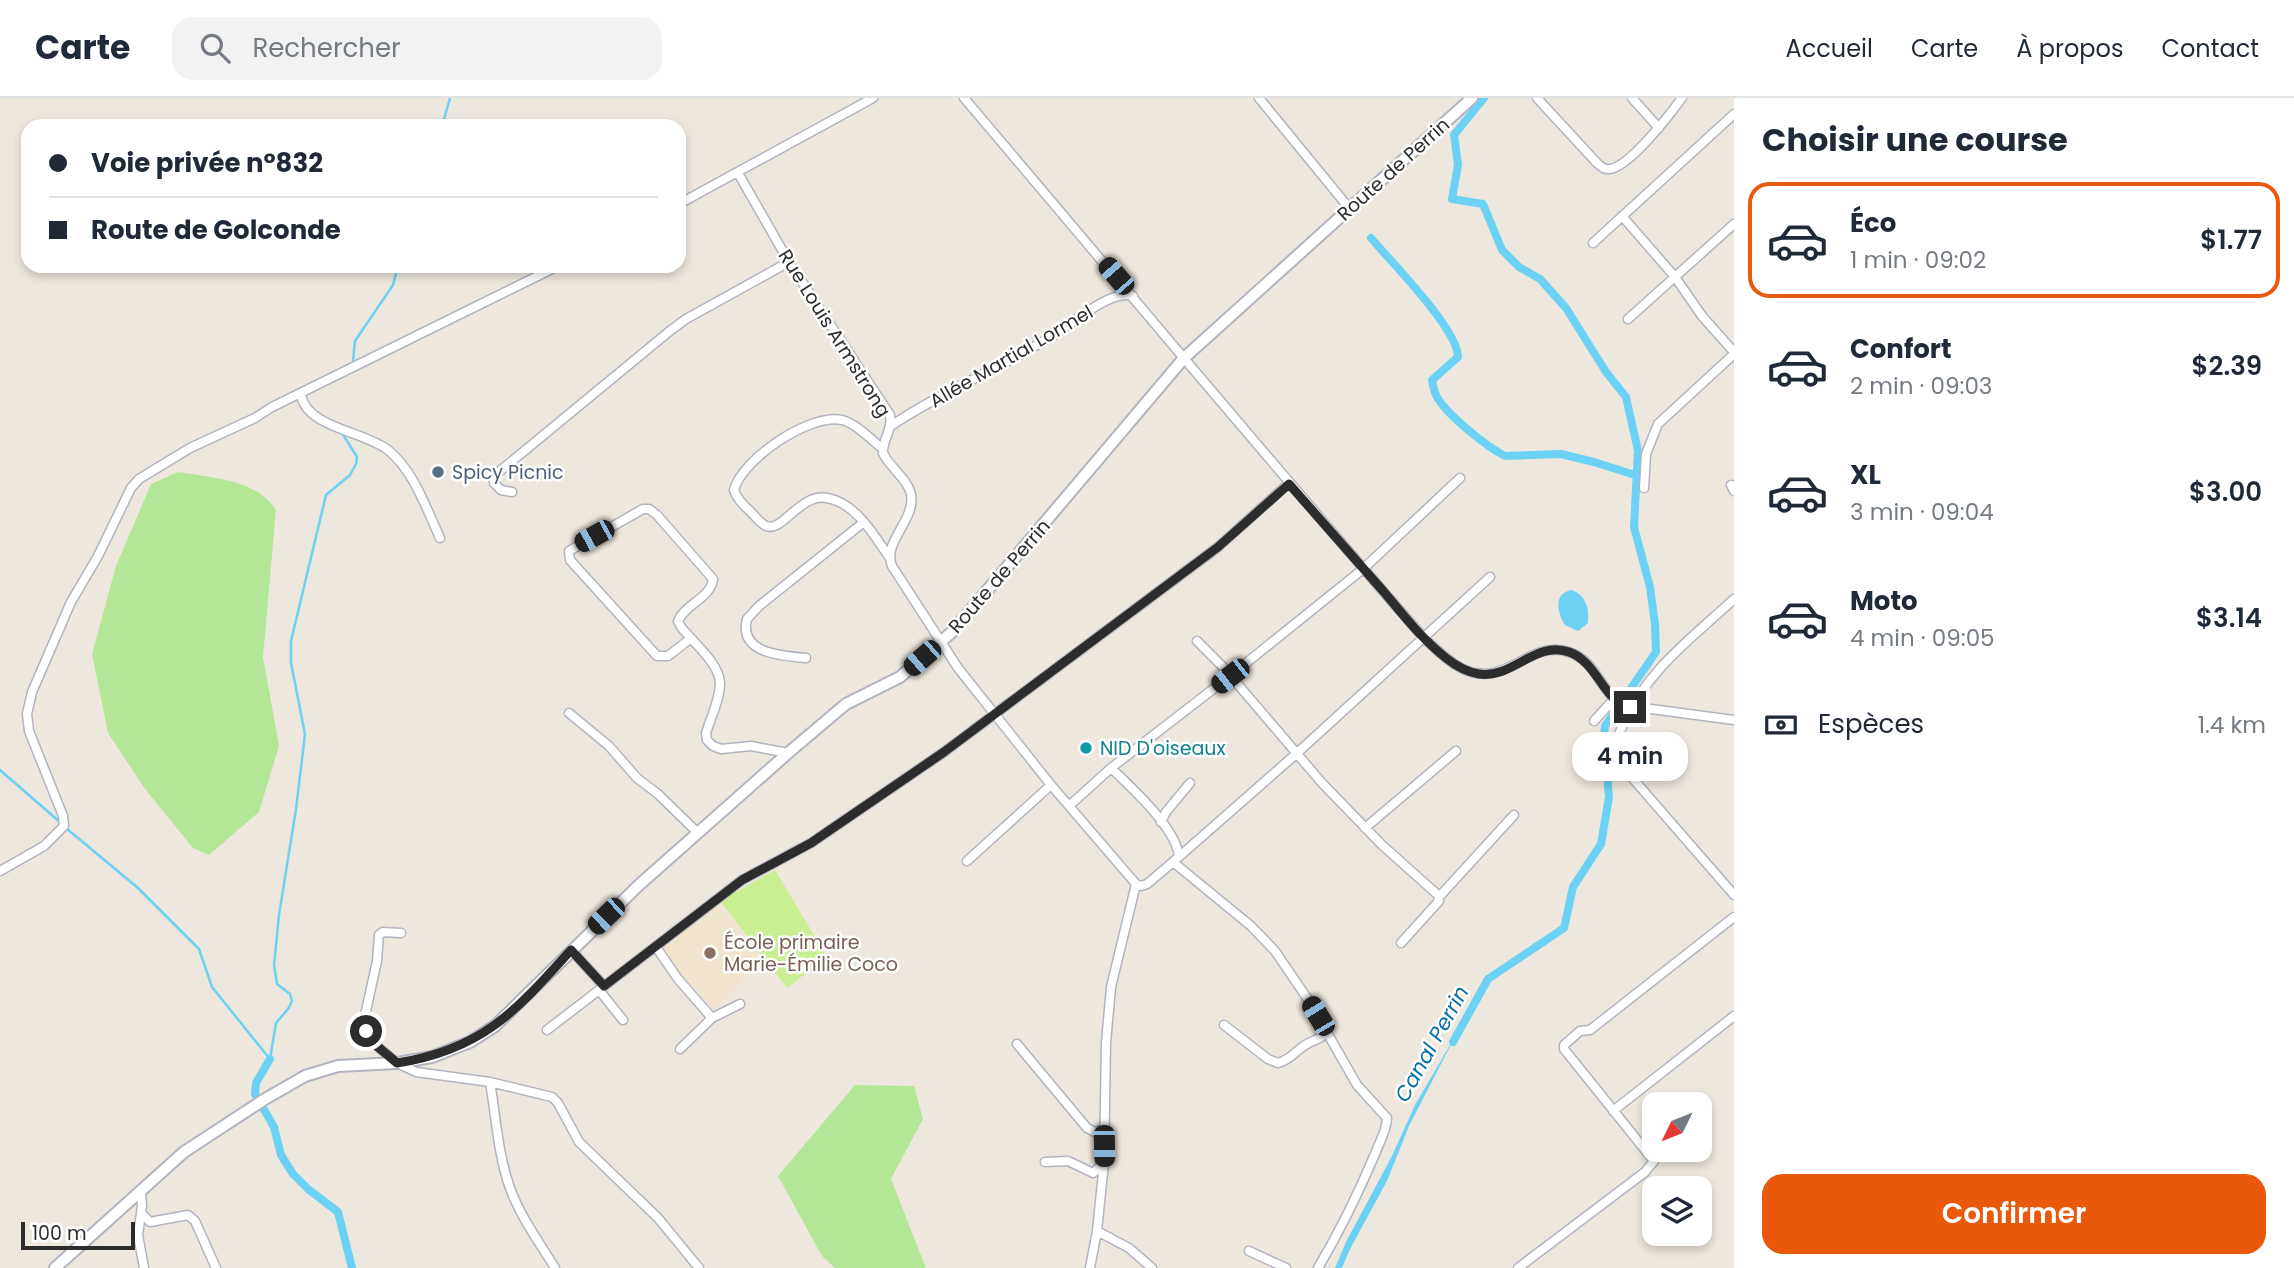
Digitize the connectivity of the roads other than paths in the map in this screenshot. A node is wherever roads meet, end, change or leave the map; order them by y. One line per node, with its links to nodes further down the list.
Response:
1 (873, 98): 10 (street)
2 (964, 98): 19 (street)
3 (1259, 98): 12 (street)
4 (1472, 98): 12 (main road, Route de Perrin)
5 (1632, 98): 9 (street)
6 (1682, 98): 9 (street)
7 (1541, 99): 9 (street)
8 (1734, 114): 13 (street)
9 (1659, 128)
10 (738, 173): 11 (street); 16 (street, Rue Louis Armstrong)
11 (686, 200)
12 (1349, 208): 22 (main road, Route de Perrin)
13 (1622, 216): 15 (street); 18 (street)
14 (1734, 224): 18 (street)
15 (1593, 243)
16 (789, 262): 24 (street, Rue Louis Armstrong); 29 (street)
17 (544, 273): 23 (street)
18 (1675, 277): 20 (street); 21 (street)
19 (1133, 296): 22 (street); 24 (street, Allée Martial Lormel)
20 (1628, 319)
21 (1734, 353): 28 (street)
22 (1184, 358): 27 (street); 38 (main road, Route de Perrin)
23 (301, 395): 31 (street); 61 (street)
24 (891, 426): 25 (street, Rue Louis Armstrong)
25 (882, 448): 30 (street); 32 (street, Rue Louis Armstrong)
26 (1460, 478): 33 (street)
27 (1289, 484): 33 (street); 45 (street)
28 (1644, 488)
29 (512, 492)
30 (864, 522): 32 (street); 40 (street)
31 (440, 538)
32 (889, 557): 38 (street)
33 (1363, 569): 36 (street); 41 (street)
34 (1490, 577): 36 (street)
35 (1734, 599): 43 (street)
36 (1423, 637): 42 (street); 50 (street)
37 (690, 639): 37 (street); 49 (street)
38 (942, 641): 45 (street); 49 (main road, Route de Perrin)
39 (1197, 641): 41 (street)
40 (806, 658)
41 (1230, 676): 50 (street); 51 (street)
42 (1614, 699): 43 (street); 47 (street)
43 (1630, 707): 46 (street); 63 (street)
44 (569, 713): 58 (street)
45 (995, 714): 53 (street); 68 (street)
46 (1734, 720)
47 (1594, 721)
48 (1455, 751): 57 (street)
49 (788, 752): 58 (main road, Route de Perrin)
50 (1296, 754): 57 (street); 59 (street)
51 (1111, 768): 54 (street); 56 (street)
52 (1190, 783): 56 (street)
53 (1051, 785): 54 (street); 60 (street)
54 (1069, 806): 62 (street)
55 (1514, 815): 64 (street)
56 (1161, 822): 59 (street)
57 (1365, 828): 64 (street)
58 (698, 833): 69 (main road, Route de Perrin)
59 (1176, 859): 62 (street); 77 (street)
60 (967, 860)
61 (0, 871)
62 (1136, 884): 83 (street)
63 (1734, 895)
64 (1439, 897): 67 (street)
65 (1734, 917): 82 (street)
66 (401, 933): 80 (street)
67 (1401, 943)
68 (656, 947): 70 (street); 73 (street)
69 (571, 950): 70 (street); 80 (main road, Route de Perrin)
70 (602, 988): 74 (street); 76 (street)
71 (740, 1004): 73 (street)
72 (1734, 1016): 82 (street)
73 (712, 1018): 79 (street)
74 (622, 1020)
75 (1224, 1025): 77 (street)
76 (547, 1030)
77 (1327, 1031): 98 (street)
78 (1017, 1044): 83 (street)
79 (680, 1049)
80 (397, 1063): 81 (street); 86 (main road, Route de Perrin)
81 (490, 1082): 93 (street); 94 (street)
82 (1613, 1111): 99 (street)
83 (1104, 1129): 85 (street)
84 (1045, 1162): 85 (street)
85 (1104, 1163): 88 (street)
86 (141, 1192): 87 (street); 90 (main road, Route de Perrin)
87 (141, 1213): 91 (street); 92 (street)
88 (1097, 1231): 95 (street); 96 (street)
89 (1249, 1251): 97 (street)
90 (55, 1268)
91 (144, 1268)
92 (216, 1268)
93 (555, 1268)
94 (699, 1268)
95 (1090, 1268)
96 (1152, 1268)
97 (1286, 1268)
98 (1318, 1268)
99 (1518, 1268)

